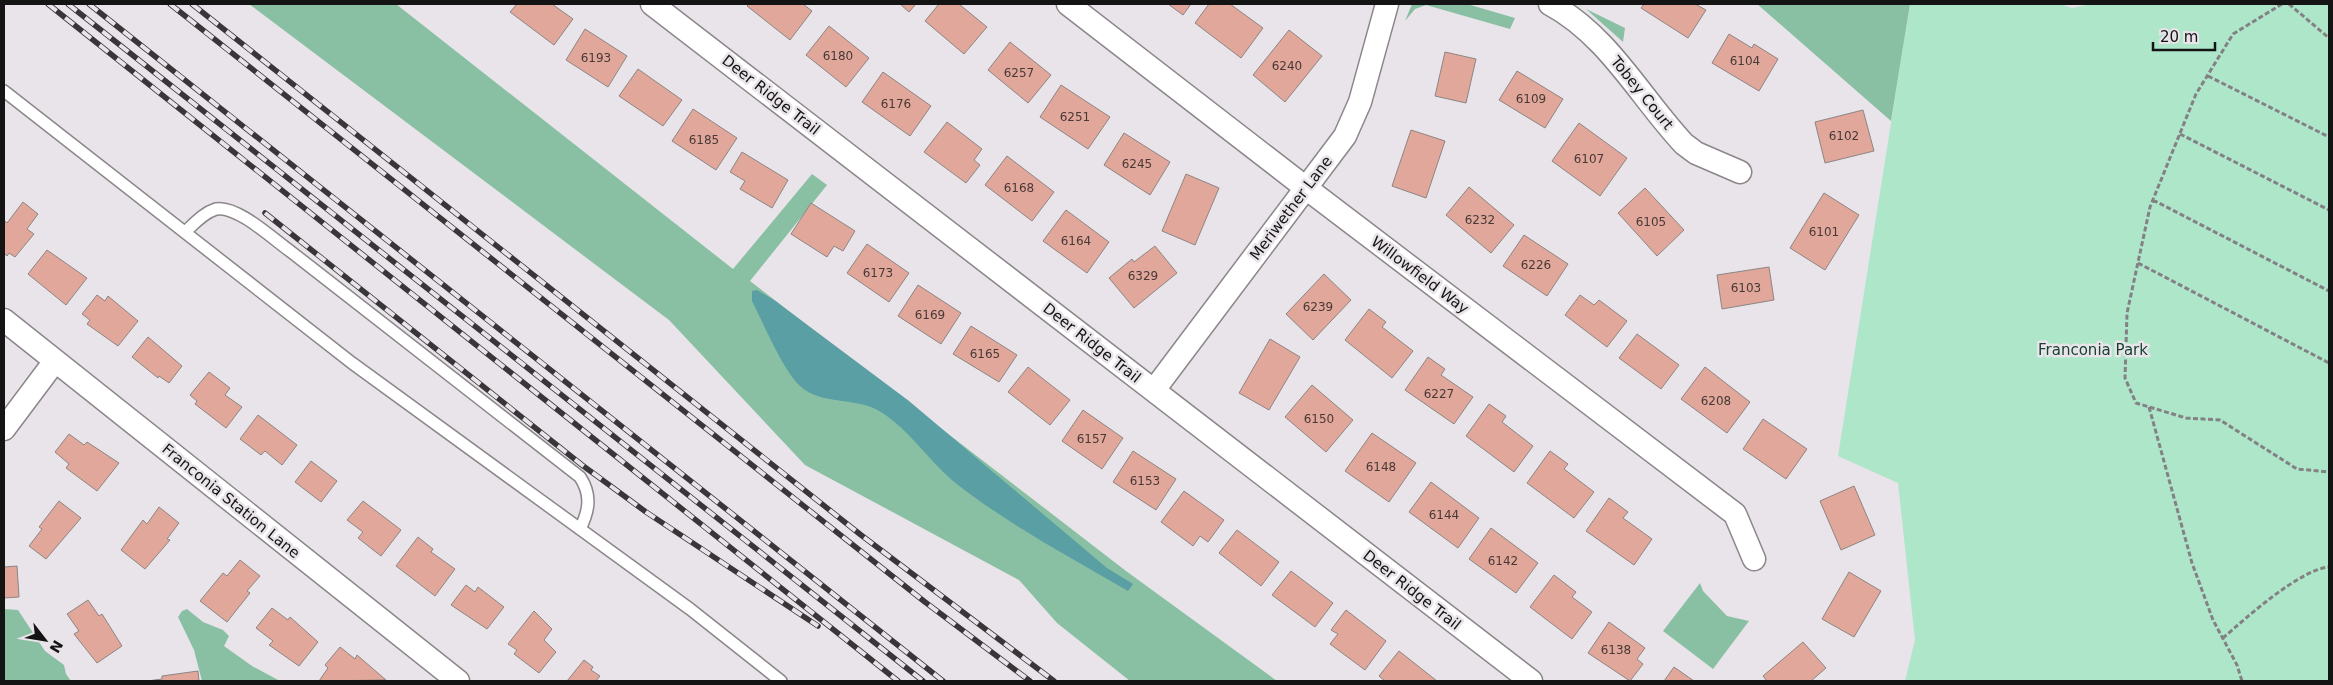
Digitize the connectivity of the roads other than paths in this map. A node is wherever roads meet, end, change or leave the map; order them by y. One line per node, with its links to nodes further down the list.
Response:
1 (652, 4): 11 (street, Deer Ridge Trail)
2 (1068, 4): 7 (street, Willowfield Way)
3 (1387, 4): 7 (street, Meriwether Lane)
4 (1550, 4): 6 (street, Tobey Court)
5 (4, 91): 8 (lane)
6 (1740, 172)
7 (1306, 188): 11 (street, Meriwether Lane); 14 (street, Willowfield Way)
8 (185, 232): 13 (lane); 13 (lane)
9 (4, 320): 10 (street, Franconia Station Lane)
10 (55, 361): 12 (street); 15 (street, Franconia Station Lane)
11 (1154, 390): 17 (street, Deer Ridge Trail)
12 (4, 429)
13 (580, 529): 16 (lane)
14 (1754, 559)
15 (458, 681)
16 (781, 681)
17 (1531, 681)

